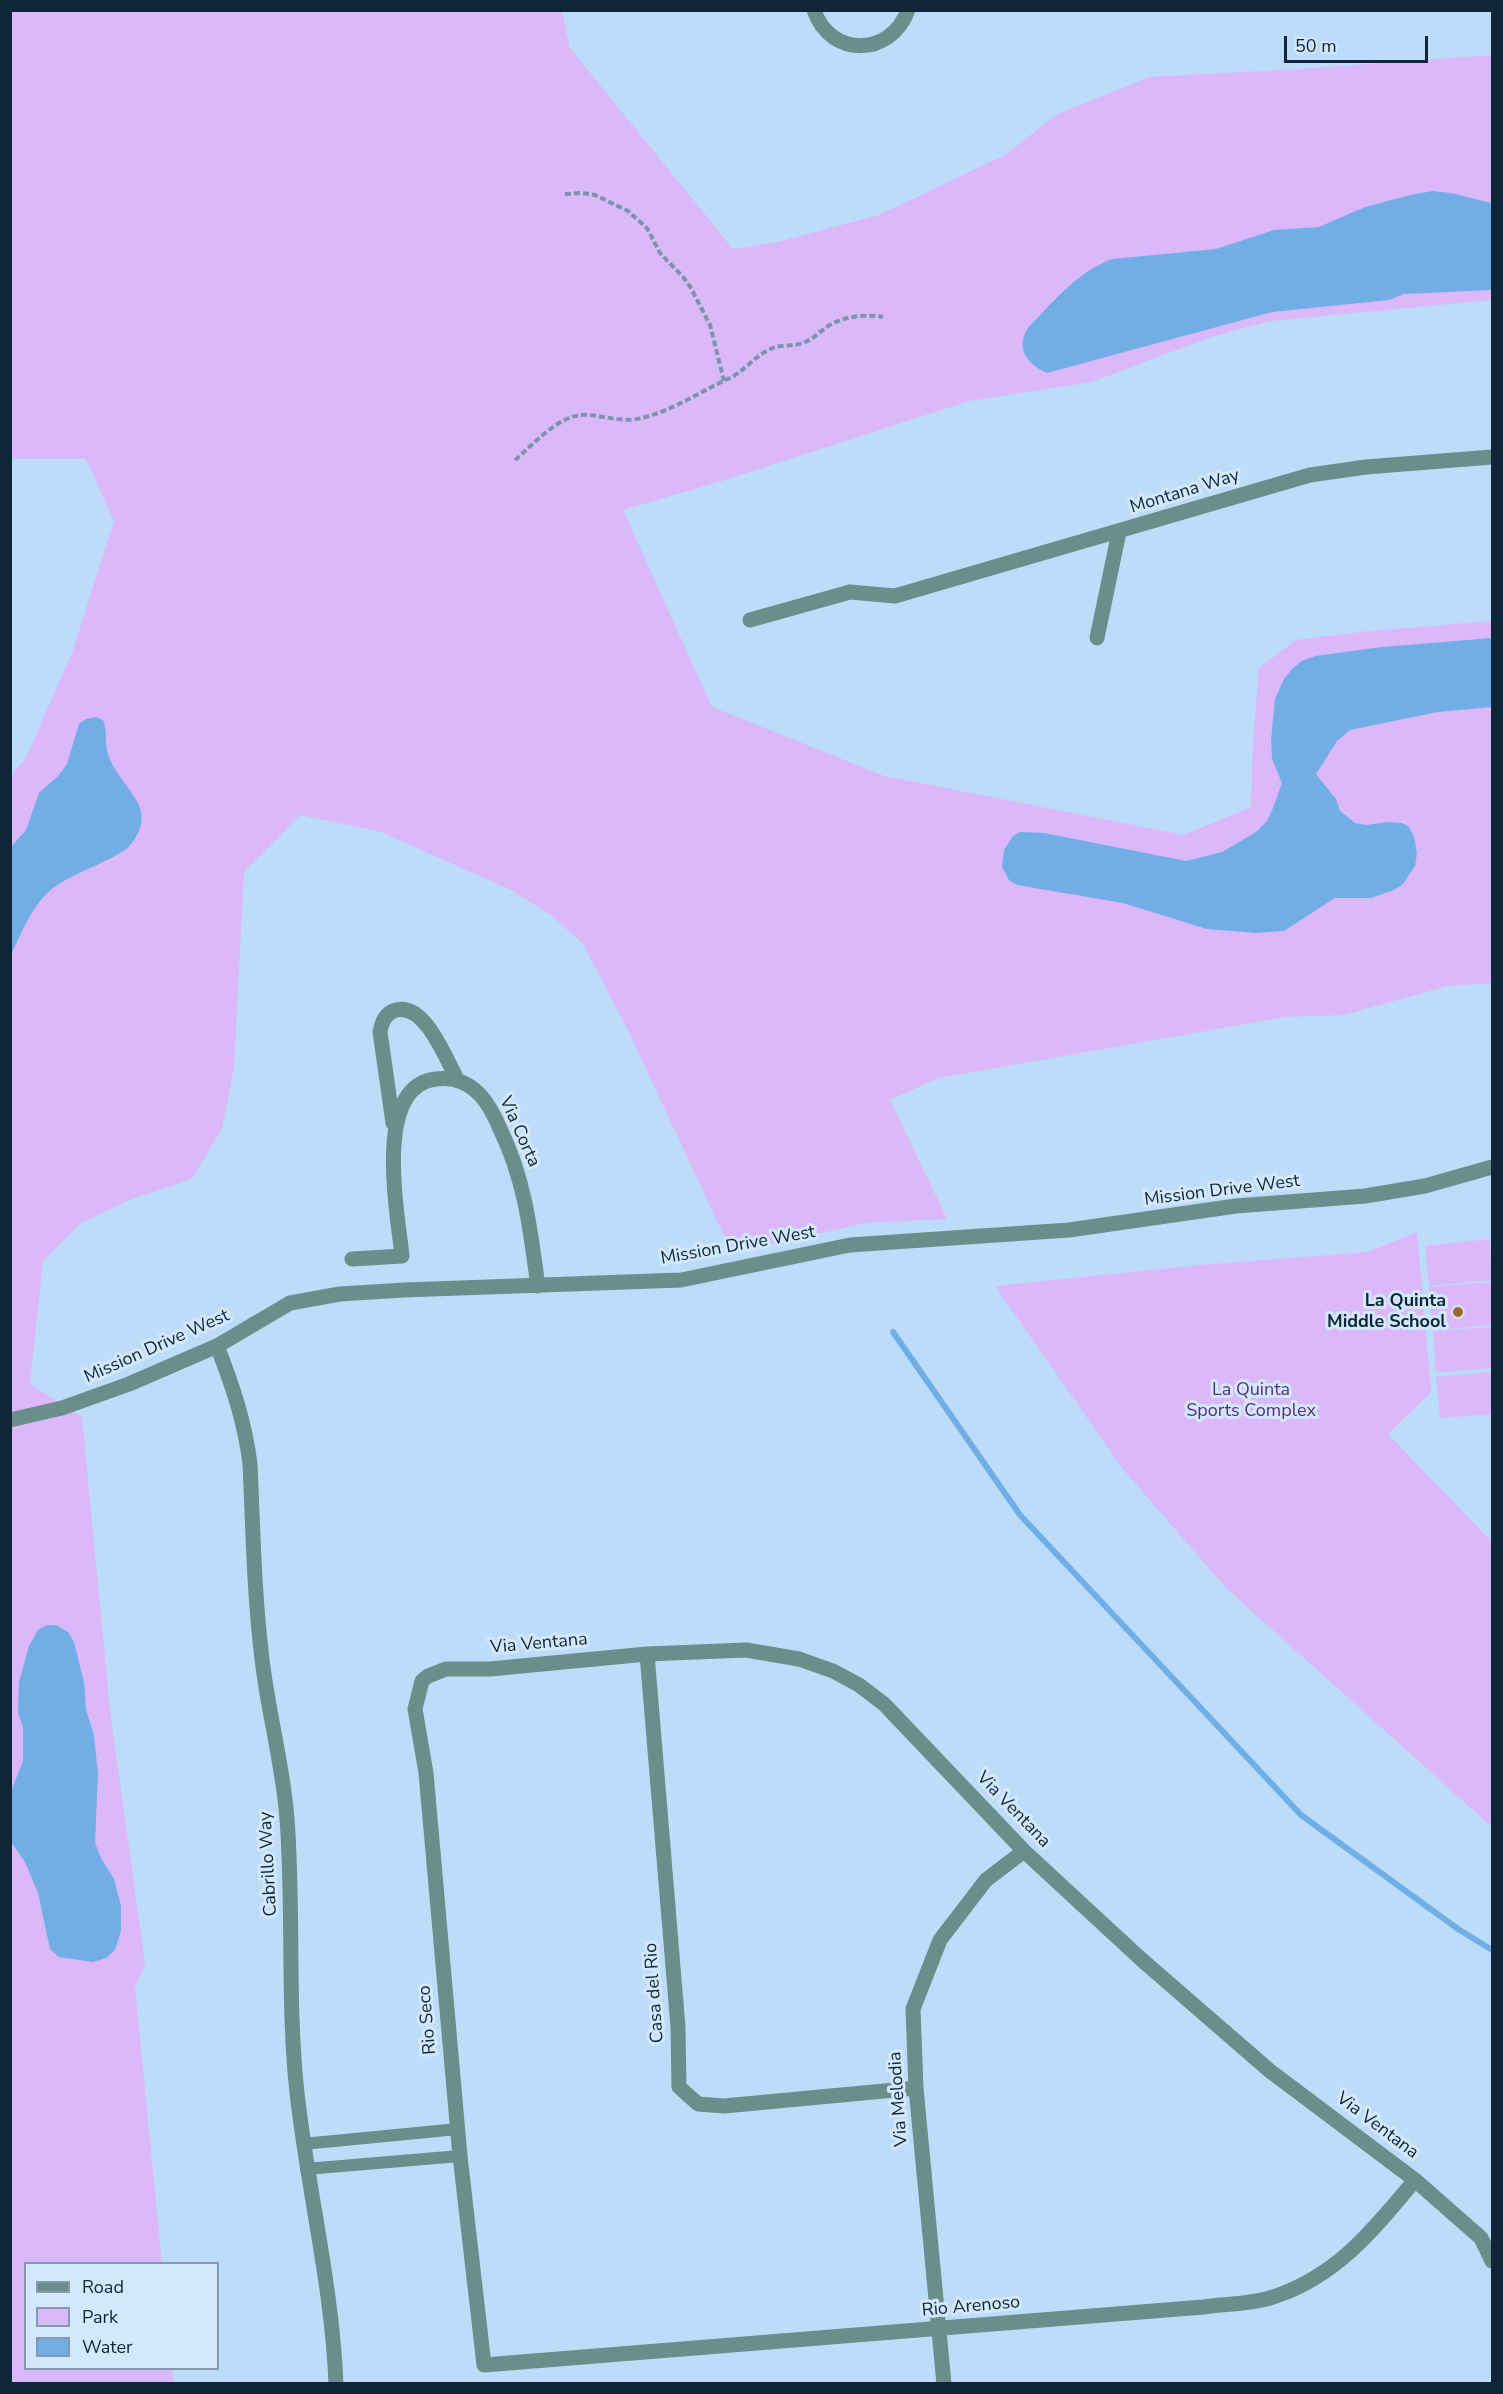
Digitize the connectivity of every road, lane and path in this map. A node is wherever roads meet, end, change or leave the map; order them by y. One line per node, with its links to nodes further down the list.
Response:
1 (335, 10): 2 (path)
2 (365, 10)
3 (814, 10): 4 (street)
4 (908, 10)
5 (565, 194): 7 (path)
6 (883, 318): 7 (path)
7 (724, 381): 9 (path)
8 (1492, 458): 10 (street, Montana Way)
9 (515, 460)
10 (1119, 532): 11 (street, Montana Way); 12 (street)
11 (750, 620)
12 (1098, 638)
13 (456, 1079): 14 (street); 14 (street); 17 (street, Via Corta)
14 (395, 1135): 16 (street)
15 (1492, 1167): 17 (street, Mission Drive West)
16 (352, 1259)
17 (538, 1286): 18 (street, Mission Drive West)
18 (217, 1346): 19 (street, Mission Drive West); 25 (street, Cabrillo Way)
19 (10, 1420)
20 (647, 1654): 21 (street, Via Ventana); 22 (street, Via Ventana); 23 (street, Casa del Rio)
21 (428, 1676): 24 (street, Rio Seco)
22 (1024, 1851): 23 (street, Via Melodia); 28 (street, Via Ventana)
23 (916, 2088): 30 (street, Via Melodia)
24 (458, 2129): 25 (lane); 26 (street, Rio Seco)
25 (303, 2144): 27 (street, Cabrillo Way)
26 (460, 2156): 27 (lane); 31 (street, Rio Seco)
27 (306, 2169): 32 (street, Cabrillo Way)
28 (1415, 2180): 29 (street, Via Ventana); 30 (street, Rio Arenoso)
29 (1492, 2261)
30 (940, 2329): 31 (street, Rio Arenoso); 33 (street, Via Melodia)
31 (484, 2365)
32 (336, 2384)
33 (944, 2384)

